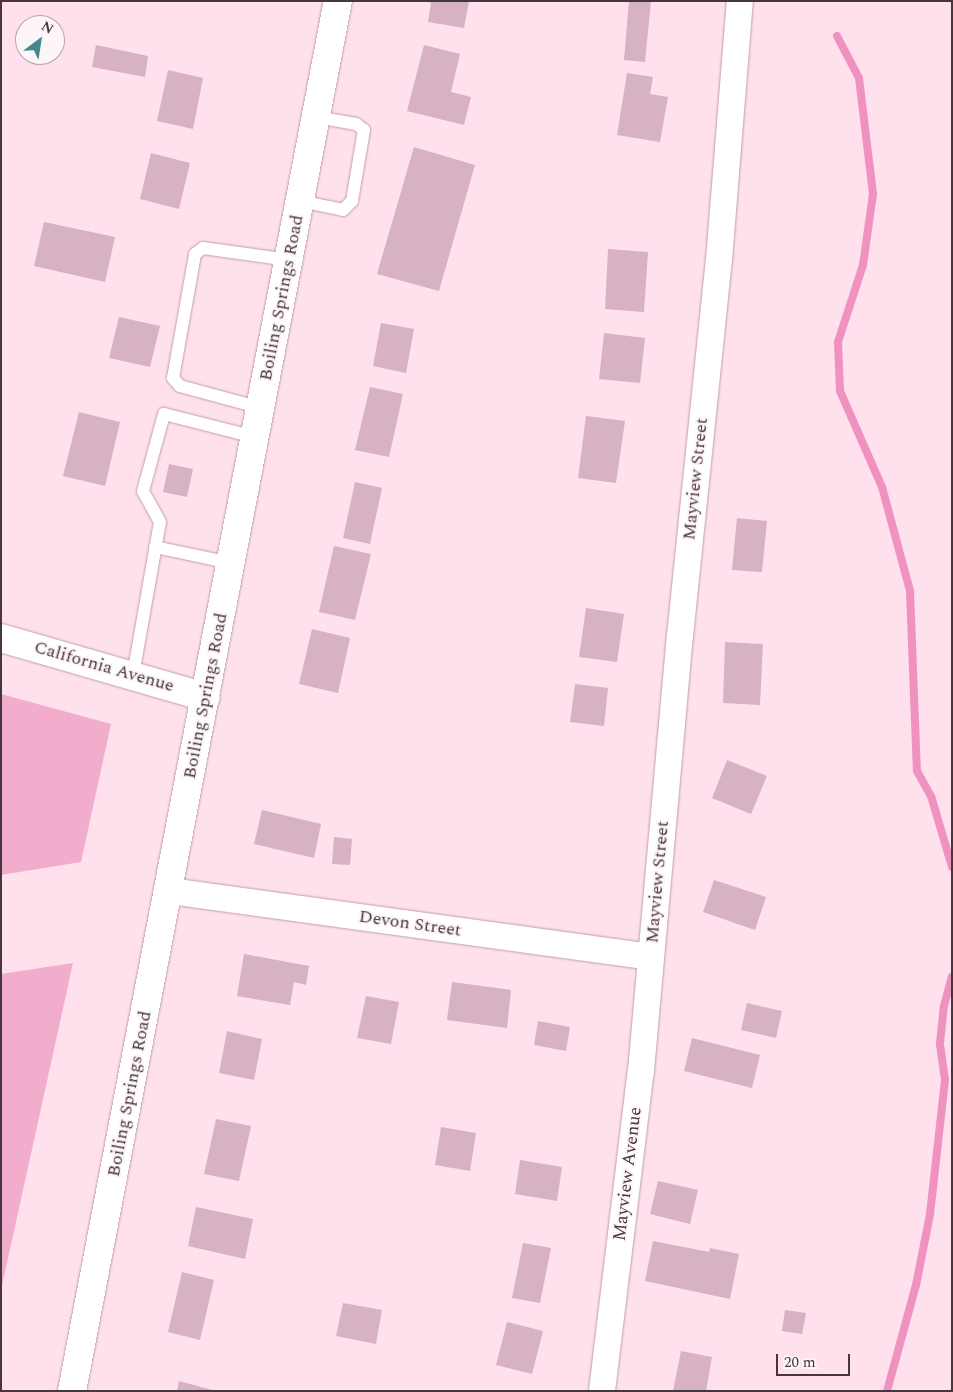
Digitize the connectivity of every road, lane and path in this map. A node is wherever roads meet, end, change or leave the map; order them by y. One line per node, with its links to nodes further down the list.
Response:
1 (338, 1): 3 (main road, Boiling Springs Road)
2 (740, 1): 14 (street, Mayview Street)
3 (316, 117): 4 (main road, Boiling Springs Road); 4 (lane)
4 (300, 201): 5 (main road, Boiling Springs Road)
5 (289, 260): 6 (main road, Boiling Springs Road); 6 (lane)
6 (261, 408): 7 (main road, Boiling Springs Road)
7 (255, 437): 8 (lane); 9 (main road, Boiling Springs Road)
8 (155, 547): 9 (lane); 11 (lane)
9 (231, 564): 12 (main road, Boiling Springs Road)
10 (1, 638): 11 (main road, California Avenue)
11 (133, 676): 12 (main road, California Avenue)
12 (206, 696): 13 (main road, Boiling Springs Road)
13 (169, 891): 14 (street, Devon Street); 15 (main road, Boiling Springs Road)
14 (651, 957): 16 (street, Mayview Avenue)
15 (72, 1391)
16 (602, 1391)

